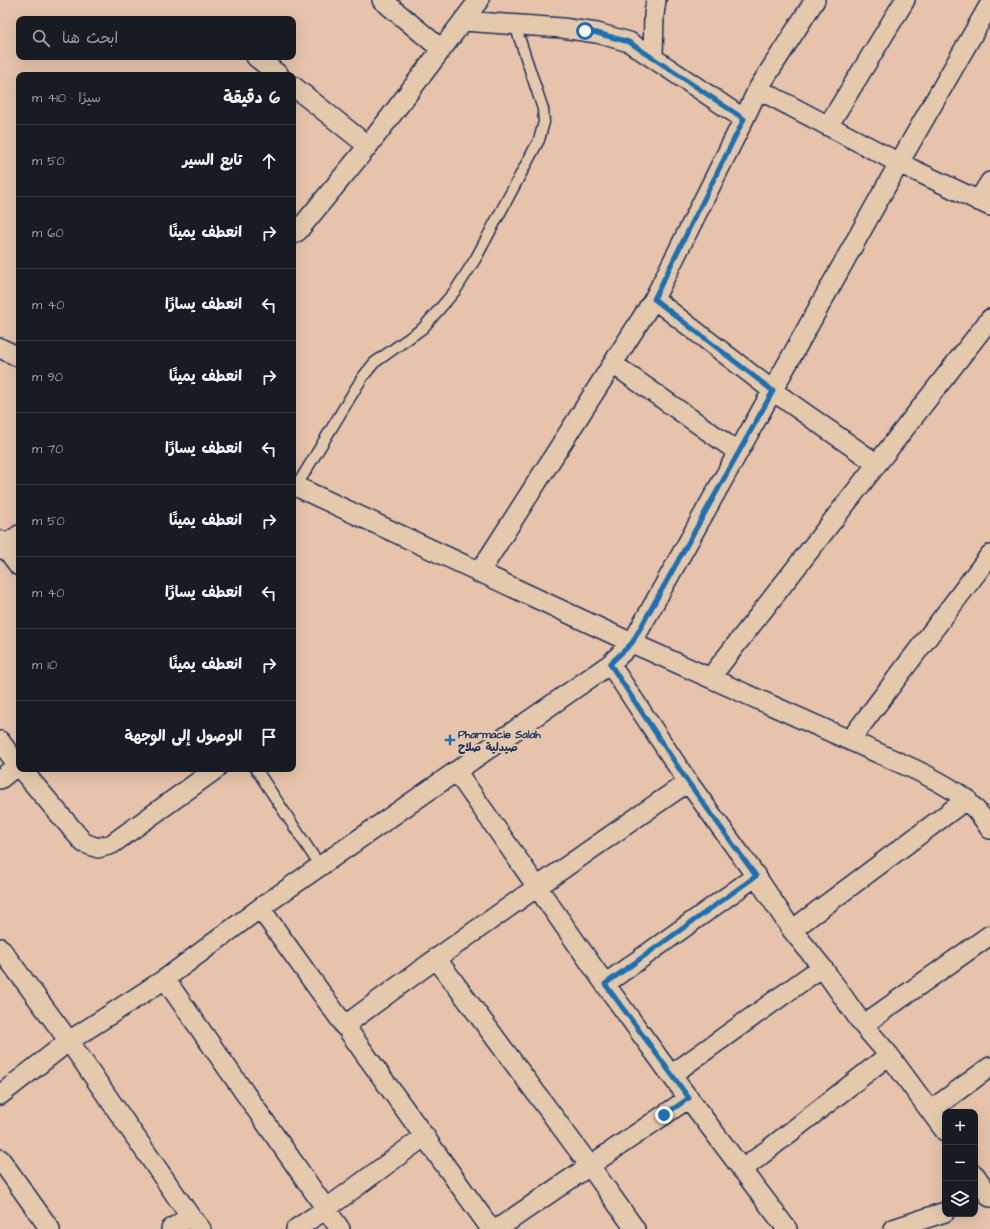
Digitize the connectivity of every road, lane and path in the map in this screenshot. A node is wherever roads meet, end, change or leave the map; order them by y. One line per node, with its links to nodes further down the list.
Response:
1 (382, 0): 9 (street)
2 (480, 0): 7 (street)
3 (815, 0): 14 (street)
4 (905, 0): 16 (street)
5 (990, 4): 18 (street)
6 (658, 5): 10 (street)
7 (463, 21): 8 (street); 9 (street)
8 (515, 25): 10 (street); 30 (lane)
9 (441, 49): 17 (street)
10 (653, 58): 15 (street)
11 (260, 60): 12 (street)
12 (275, 72)
13 (296, 88): 17 (street)
14 (758, 89): 15 (street); 16 (street)
15 (744, 119): 22 (street)
16 (828, 126): 18 (street)
17 (368, 146): 21 (street)
18 (899, 163): 20 (street); 27 (street)
19 (990, 182): 20 (street)
20 (984, 204)
21 (296, 232)
22 (654, 299): 26 (street); 27 (street)
23 (990, 319): 29 (street)
24 (0, 348): 25 (street)
25 (16, 356)
26 (613, 364): 28 (street); 35 (street)
27 (773, 391): 28 (street); 29 (street)
28 (738, 452): 36 (street)
29 (877, 464): 38 (street)
30 (296, 486)
31 (296, 490): 35 (street)
32 (6, 542): 34 (street)
33 (990, 555): 40 (street)
34 (16, 560)
35 (479, 573): 36 (street)
36 (632, 643): 37 (street); 38 (street)
37 (610, 664): 43 (street); 48 (street)
38 (710, 678): 40 (street)
39 (0, 740): 41 (street)
40 (850, 740): 49 (street)
41 (16, 762)
42 (16, 768): 47 (street)
43 (456, 771): 51 (street); 53 (street)
44 (24, 772): 45 (street)
45 (212, 772)
46 (258, 772): 51 (lane)
47 (0, 779)
48 (688, 782): 52 (street); 53 (street)
49 (966, 799): 50 (street); 55 (street)
50 (988, 818)
51 (320, 866): 54 (street)
52 (756, 876): 55 (street); 61 (street)
53 (537, 886): 58 (street); 61 (street)
54 (260, 908): 60 (street); 63 (street)
55 (792, 930): 59 (street)
56 (990, 935): 62 (street)
57 (0, 948): 64 (street)
58 (436, 958): 63 (street); 74 (street)
59 (822, 967): 62 (street); 67 (street)
60 (166, 980): 64 (street); 79 (street)
61 (605, 984): 67 (street)
62 (863, 1025): 65 (street)
63 (344, 1026): 72 (street)
64 (69, 1041): 68 (street); 81 (street)
65 (889, 1055): 70 (street); 75 (street)
66 (990, 1067): 70 (street)
67 (671, 1075): 69 (street)
68 (0, 1095)
69 (689, 1098): 74 (street); 75 (street)
70 (931, 1110): 71 (street)
71 (942, 1126)
72 (424, 1136): 79 (street); 86 (street)
73 (0, 1158): 82 (street)
74 (590, 1166): 87 (street); 88 (street)
75 (742, 1170): 89 (street)
76 (978, 1180): 77 (street)
77 (990, 1198): 78 (street)
78 (978, 1202)
79 (326, 1209): 84 (street); 85 (street)
80 (942, 1213): 90 (street)
81 (196, 1222): 83 (street)
82 (50, 1229)
83 (171, 1229)
84 (296, 1229)
85 (340, 1229)
86 (491, 1229)
87 (497, 1229)
88 (635, 1229)
89 (787, 1229)
90 (893, 1229)

